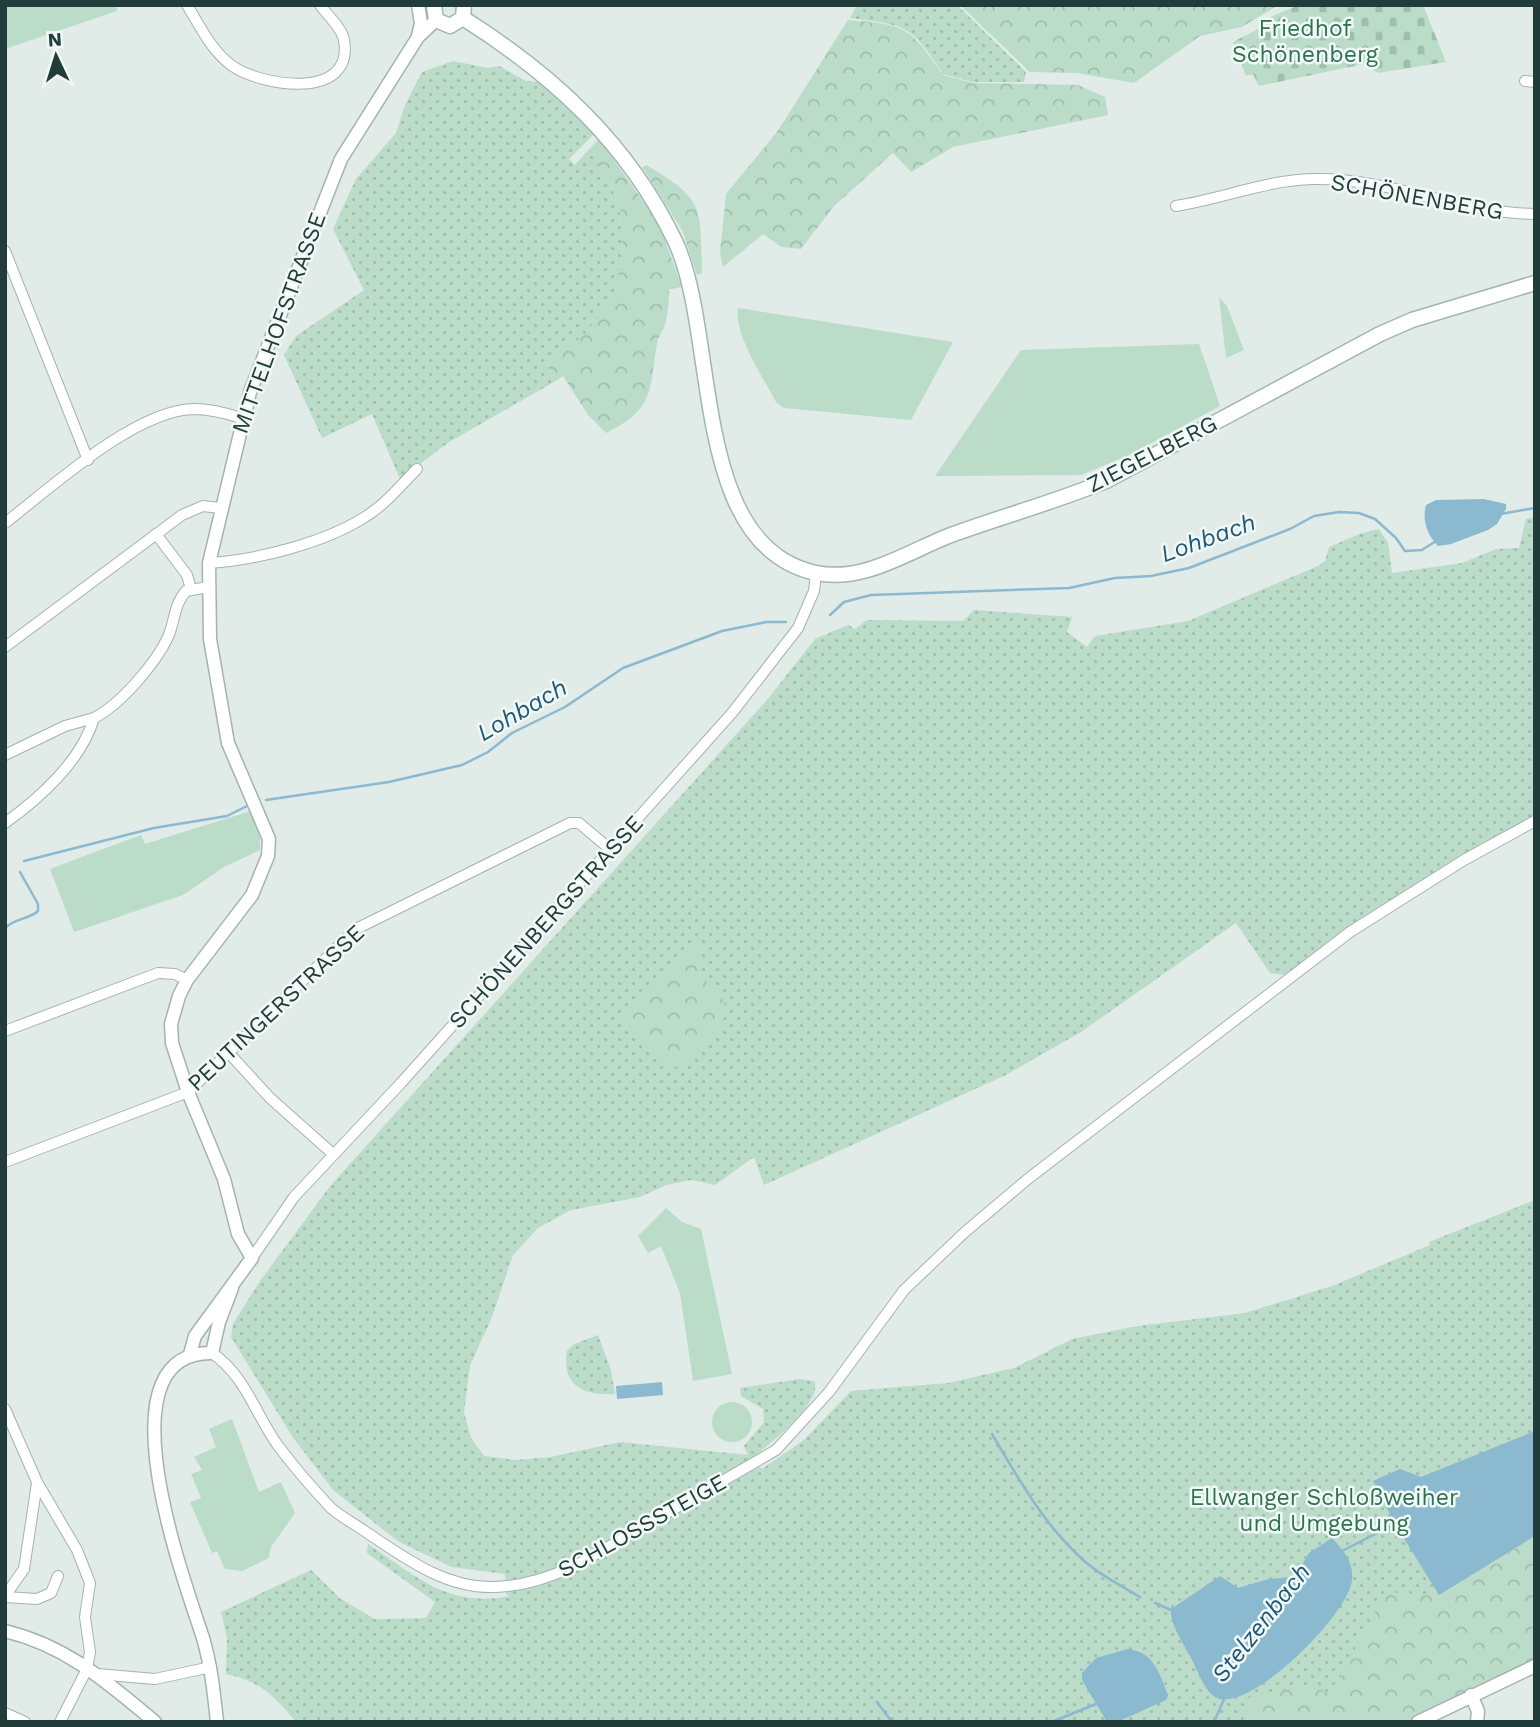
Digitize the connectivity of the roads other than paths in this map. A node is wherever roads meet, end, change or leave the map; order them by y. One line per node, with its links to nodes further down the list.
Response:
1 (187, 5): 2 (street)
2 (320, 5)
3 (418, 5): 6 (street)
4 (435, 12): 5 (main road); 6 (street, MITTELHOFSTRASSE)
5 (463, 12): 18 (main road)
6 (418, 37): 11 (street, MITTELHOFSTRASSE)
7 (1176, 206): 8 (street, SCHÖNENBERG)
8 (1535, 214)
9 (5, 251): 12 (street)
10 (1535, 283): 18 (main road, ZIEGELBERG)
11 (241, 418): 12 (street); 14 (street, MITTELHOFSTRASSE)
12 (88, 460): 15 (street)
13 (416, 468): 17 (street)
14 (220, 508): 16 (street); 17 (street, MITTELHOFSTRASSE)
15 (5, 523)
16 (156, 534): 20 (street); 21 (street)
17 (209, 563): 19 (street, MITTELHOFSTRASSE)
18 (816, 573): 26 (street, SCHÖNENBERGSTRASSE)
19 (208, 587): 20 (street); 27 (street, MITTELHOFSTRASSE)
20 (191, 589): 22 (street)
21 (5, 648)
22 (94, 718): 23 (street); 25 (street)
23 (5, 755)
24 (1535, 821): 35 (street, SCHLOSSSTEIGE)
25 (5, 822)
26 (611, 850): 29 (street, PEUTINGERSTRASSE); 31 (street, SCHÖNENBERGSTRASSE)
27 (187, 980): 28 (street); 30 (street, MITTELHOFSTRASSE)
28 (5, 1031)
29 (228, 1052): 30 (street, PEUTINGERSTRASSE); 31 (street)
30 (188, 1092): 32 (street, PEUTINGERSTRASSE); 33 (street, MITTELHOFSTRASSE)
31 (333, 1154): 33 (street, SCHÖNENBERGSTRASSE)
32 (5, 1162)
33 (252, 1258): 34 (street)
34 (233, 1287): 35 (street); 36 (street)
35 (212, 1353): 36 (street)
36 (190, 1354): 43 (street)
37 (5, 1409): 38 (street)
38 (37, 1482): 40 (street); 44 (street)
39 (58, 1576): 40 (street)
40 (5, 1597)
41 (5, 1631): 44 (street)
42 (1535, 1666): 45 (street)
43 (211, 1667): 44 (street); 50 (street)
44 (92, 1672): 48 (street); 49 (street)
45 (1471, 1695): 51 (street); 52 (street)
46 (5, 1713): 47 (street)
47 (25, 1722)
48 (60, 1722)
49 (155, 1722)
50 (217, 1722)
51 (1418, 1722)
52 (1477, 1722)

